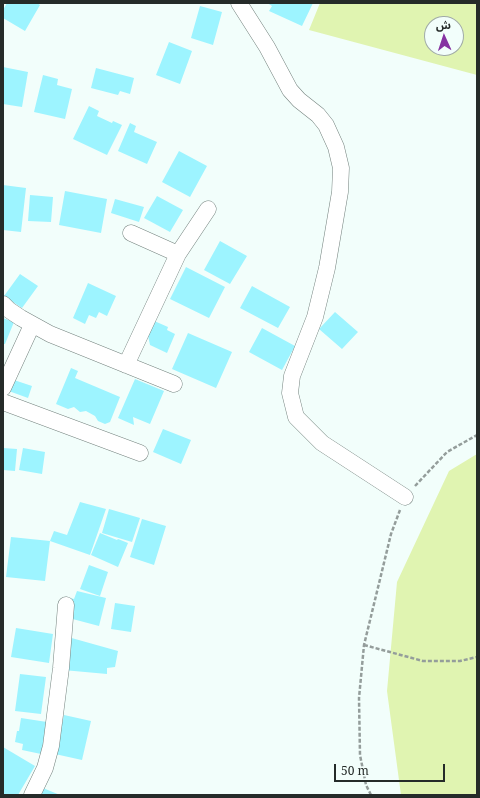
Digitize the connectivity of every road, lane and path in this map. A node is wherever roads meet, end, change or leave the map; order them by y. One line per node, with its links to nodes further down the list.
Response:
1 (240, 3): 13 (street)
2 (208, 209): 4 (street)
3 (131, 233): 4 (street)
4 (178, 254): 7 (street)
5 (3, 304): 6 (street)
6 (32, 325): 7 (street); 9 (street)
7 (126, 365): 8 (street)
8 (174, 384)
9 (3, 388)
10 (3, 402): 12 (street)
11 (477, 435): 13 (path)
12 (140, 453)
13 (405, 497): 15 (path)
14 (66, 605): 17 (street)
15 (364, 645): 16 (path); 18 (path)
16 (477, 656)
17 (32, 795)
18 (371, 795)

